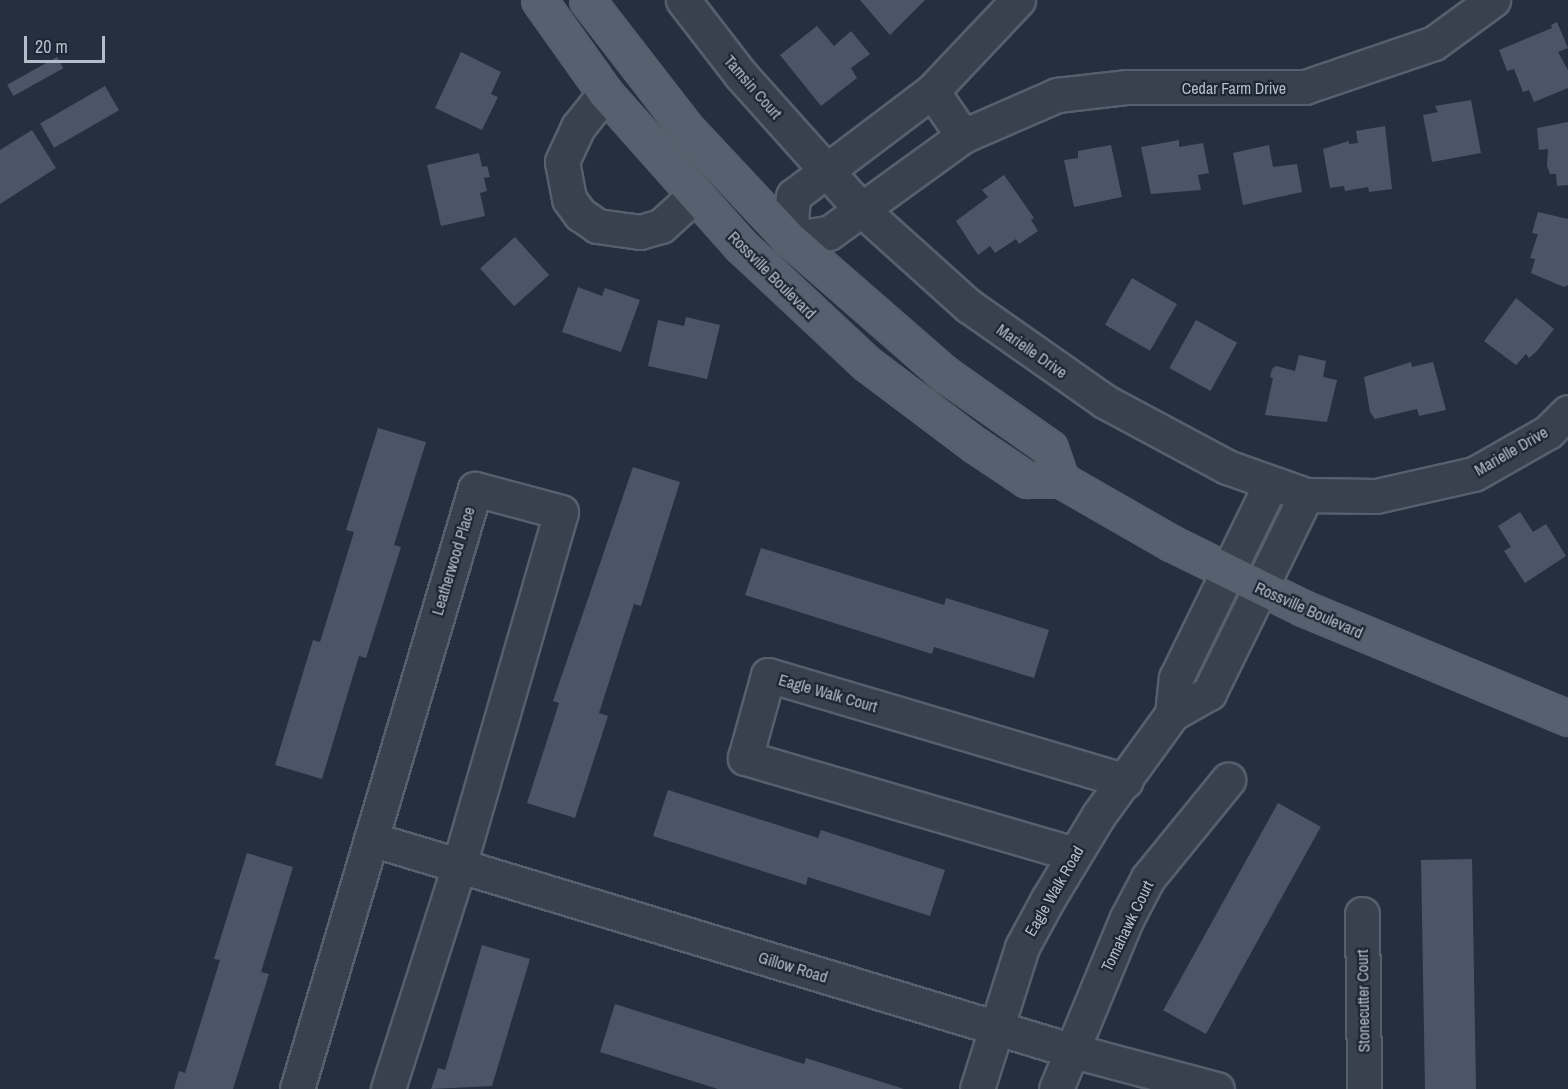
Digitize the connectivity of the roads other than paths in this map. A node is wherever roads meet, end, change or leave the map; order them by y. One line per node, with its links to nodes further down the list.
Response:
1 (539, 0): 7 (main road, Rossville Boulevard)
2 (587, 0): 12 (main road)
3 (683, 0): 9 (street, Tamsin Court)
4 (1018, 0): 6 (street)
5 (1494, 0): 8 (street, Cedar Farm Drive)
6 (932, 91): 8 (street); 9 (street)
7 (605, 93): 10 (main road, Rossville Boulevard); 10 (street)
8 (963, 136): 11 (street, Cedar Farm Drive)
9 (827, 171): 11 (street, Marielle Drive); 12 (street)
10 (694, 196): 14 (main road, Rossville Boulevard)
11 (860, 208): 12 (street, Cedar Farm Drive); 15 (street, Marielle Drive)
12 (789, 239): 14 (main road)
13 (1568, 412): 16 (street, Marielle Drive)
14 (1061, 480): 17 (main road, Rossville Boulevard)
15 (1270, 485): 16 (street, Marielle Drive); 17 (street)
16 (1306, 495): 18 (street)
17 (1227, 572): 18 (main road, Rossville Boulevard); 19 (street, Eagle Walk Road)
18 (1263, 589): 19 (street, Eagle Walk Road); 20 (main road, Rossville Boulevard)
19 (1172, 714): 22 (street, Eagle Walk Road)
20 (1568, 718)
21 (1228, 780): 28 (street, Tomahawk Court)
22 (1126, 781): 24 (street, Eagle Walk Road); 24 (street, Eagle Walk Court)
23 (371, 839): 25 (street, Gillow Road); 25 (street, Leatherwood Place); 29 (street, Leatherwood Place)
24 (1074, 854): 27 (street, Eagle Walk Road)
25 (459, 866): 27 (street, Gillow Road); 30 (street, Leatherwood Place)
26 (1362, 914): 34 (street, Stonecutter Court)
27 (994, 1027): 28 (street, Gillow Road); 31 (street, Eagle Walk Road)
28 (1070, 1050): 32 (street, Tomahawk Court); 33 (street, Gillow Road)
29 (297, 1089)
30 (388, 1089)
31 (977, 1089)
32 (1056, 1089)
33 (1217, 1089)
34 (1364, 1089)

